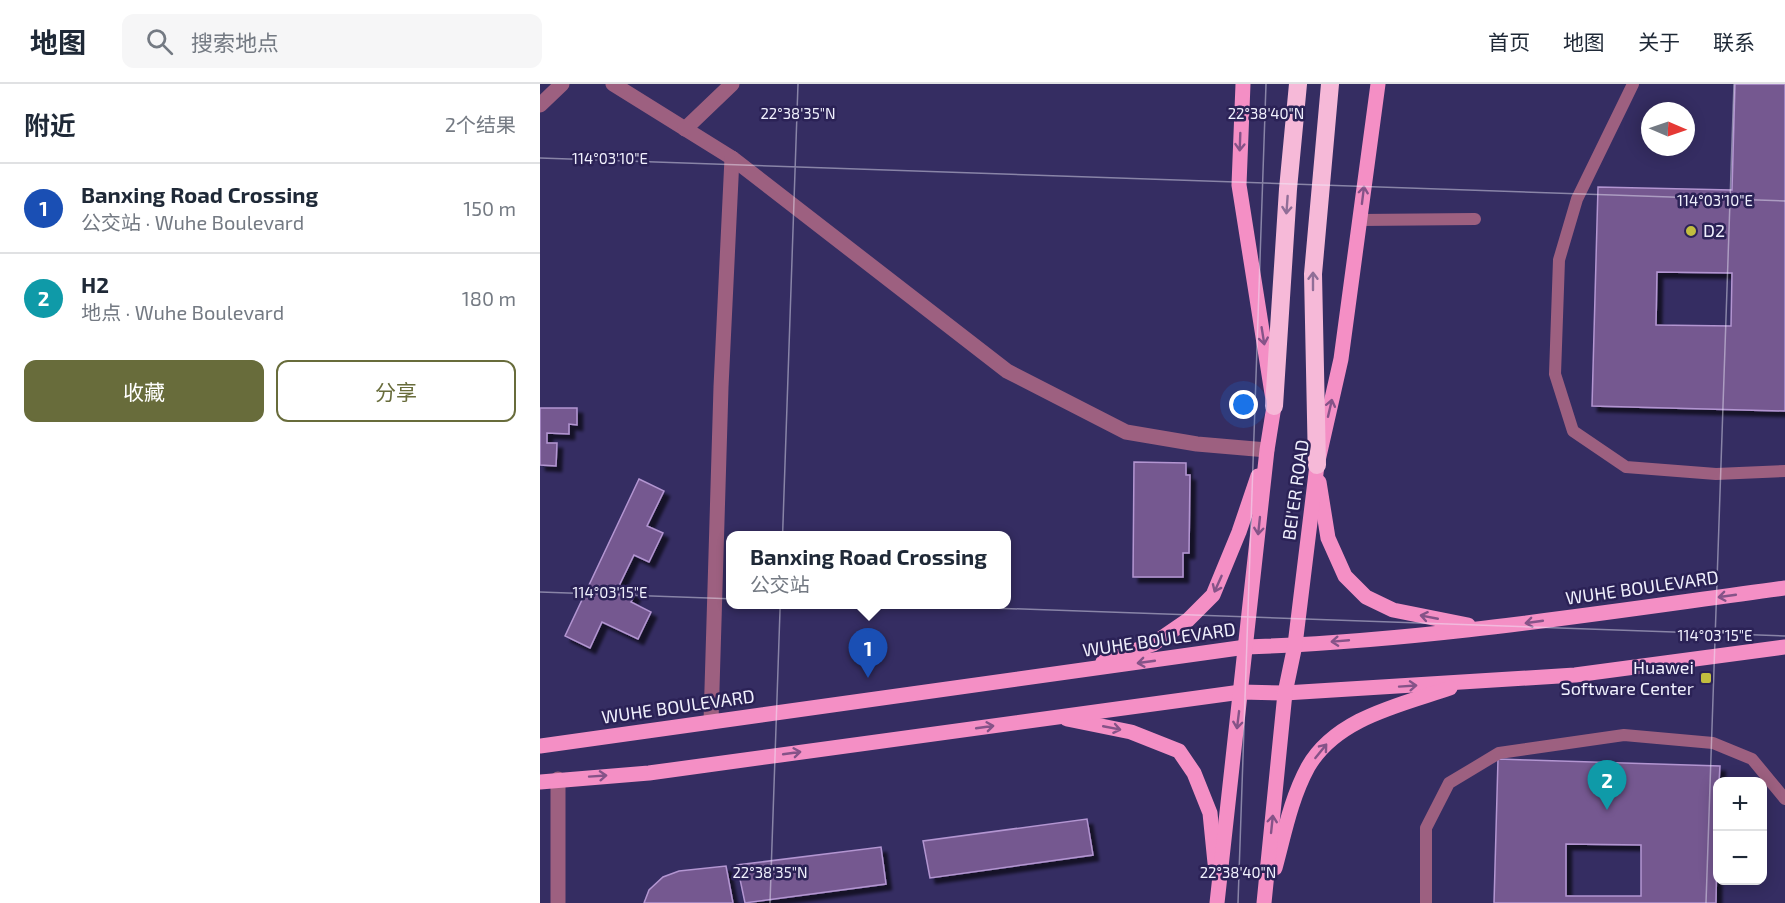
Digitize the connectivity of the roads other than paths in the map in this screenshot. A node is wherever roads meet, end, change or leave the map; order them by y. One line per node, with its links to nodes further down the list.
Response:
1 (562, 84): 9 (street)
2 (613, 84): 10 (street)
3 (732, 84): 10 (street)
4 (1243, 84): 14 (main road, BEI'ER ROAD, one-way to 14)
5 (1298, 84): 14 (highway, one-way to 14)
6 (1330, 84): 16 (highway, one-way to 6)
7 (1378, 84): 13 (main road, BEI'ER ROAD, one-way to 7)
8 (1633, 84): 17 (lane)
9 (540, 105)
10 (685, 129): 11 (street)
11 (732, 158): 15 (street); 28 (street)
12 (1475, 219): 13 (lane)
13 (1360, 220): 16 (main road, BEI'ER ROAD, one-way to 13)
14 (1274, 406): 15 (main road, BEI'ER ROAD)
15 (1267, 450): 21 (main road, BEI'ER ROAD, one-way to 21); 23 (main road, one-way to 23)
16 (1317, 465): 19 (main road, one-way to 16); 20 (main road, BEI'ER ROAD)
17 (1785, 471)
18 (1785, 588): 19 (main road, WUHE BOULEVARD, one-way to 19)
19 (1487, 629): 20 (main road, WUHE BOULEVARD, one-way to 20)
20 (1295, 645): 21 (main road, WUHE BOULEVARD); 26 (main road, BEI'ER ROAD)
21 (1246, 647): 23 (main road, WUHE BOULEVARD, one-way to 23); 25 (main road, BEI'ER ROAD)
22 (1785, 647): 24 (main road)
23 (1073, 673): 28 (main road, WUHE BOULEVARD)
24 (1469, 682): 26 (main road, one-way to 24); 35 (main road, one-way to 24)
25 (1241, 692): 26 (main road); 27 (main road); 33 (main road, BEI'ER ROAD, one-way to 33)
26 (1285, 693): 35 (main road, BEI'ER ROAD, one-way to 26)
27 (1055, 717): 30 (main road, one-way to 27); 33 (main road, one-way to 33)
28 (711, 722): 29 (main road, WUHE BOULEVARD)
29 (540, 746)
30 (558, 780): 31 (main road); 34 (street)
31 (540, 782)
32 (1785, 799): 36 (lane)
33 (1217, 898)
34 (558, 903)
35 (1265, 903)
36 (1426, 903)

